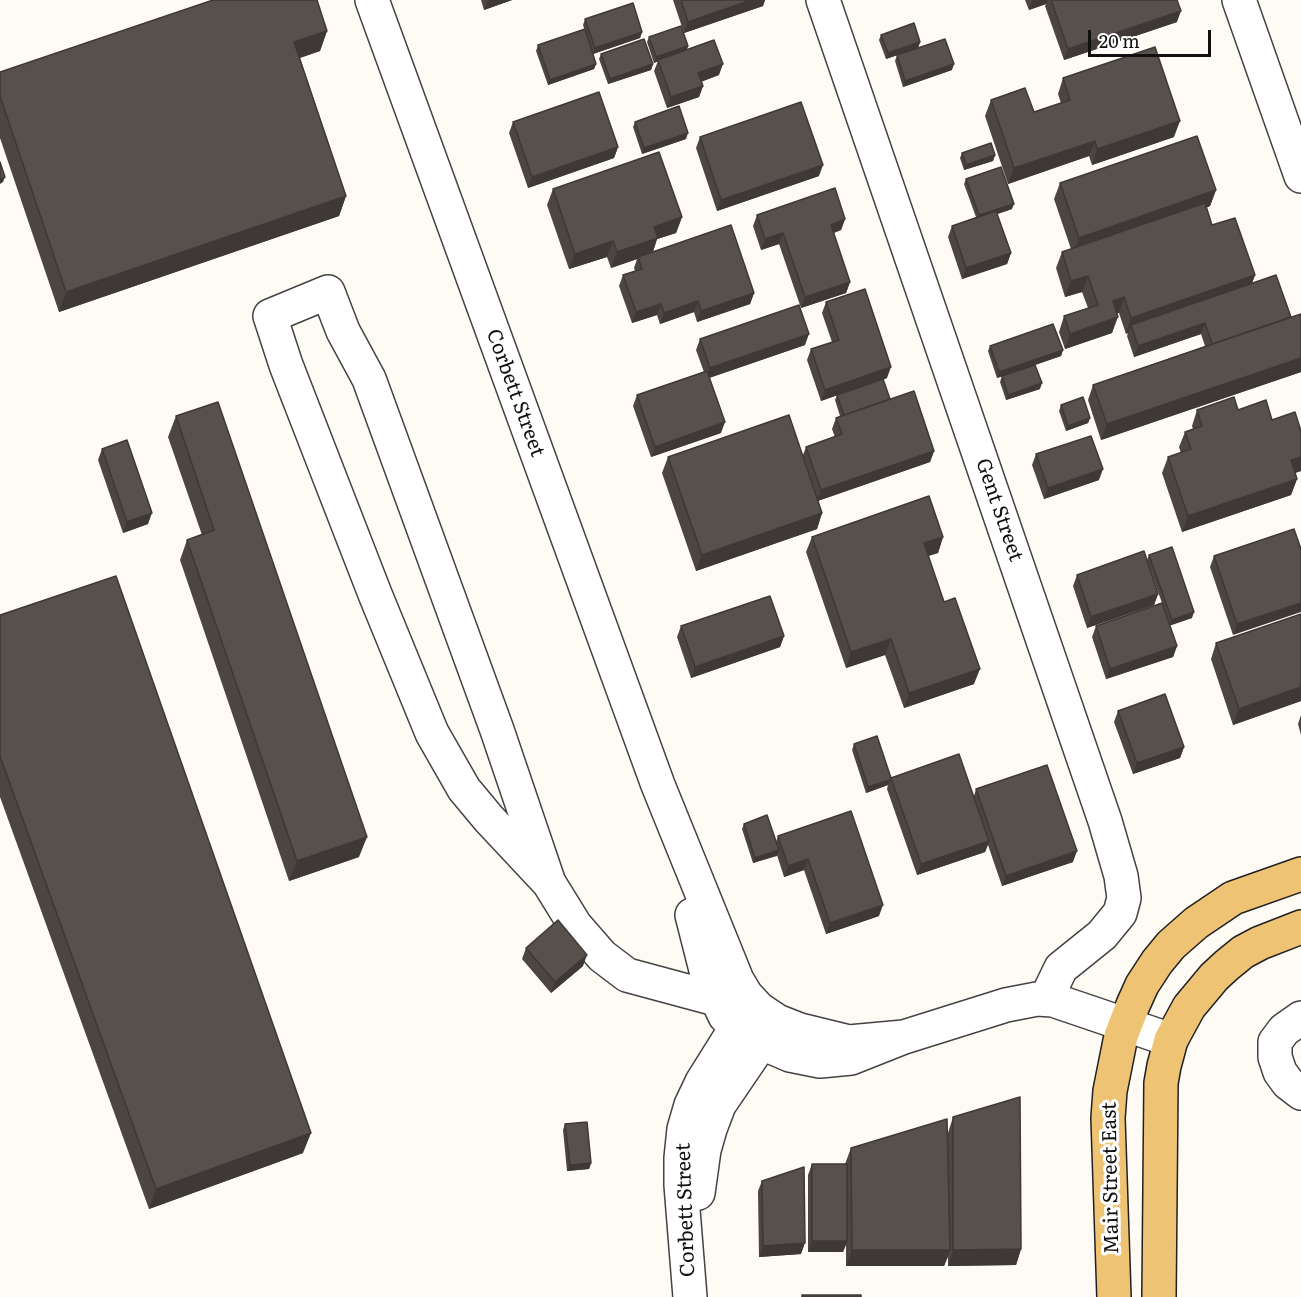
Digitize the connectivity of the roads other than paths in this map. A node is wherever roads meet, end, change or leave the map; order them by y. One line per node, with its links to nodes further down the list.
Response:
1 (372, 0): 5 (street, Corbett Street)
2 (823, 0): 10 (street, Gent Street)
3 (1239, 0): 4 (street)
4 (1301, 176)
5 (658, 785): 9 (street, Corbett Street); 12 (street, Corbett Street)
6 (1301, 874): 13 (main road, Mair Street East)
7 (549, 883): 7 (street); 9 (street)
8 (1301, 927): 14 (main road)
9 (716, 999): 12 (street, Corbett Street)
10 (1046, 999): 12 (street); 13 (street)
11 (1301, 1018): 15 (street)
12 (756, 1023): 16 (street, Corbett Street)
13 (1125, 1024): 14 (street); 17 (main road, Mair Street East)
14 (1171, 1040): 18 (main road)
15 (1301, 1093)
16 (690, 1297)
17 (1114, 1297)
18 (1159, 1297)

